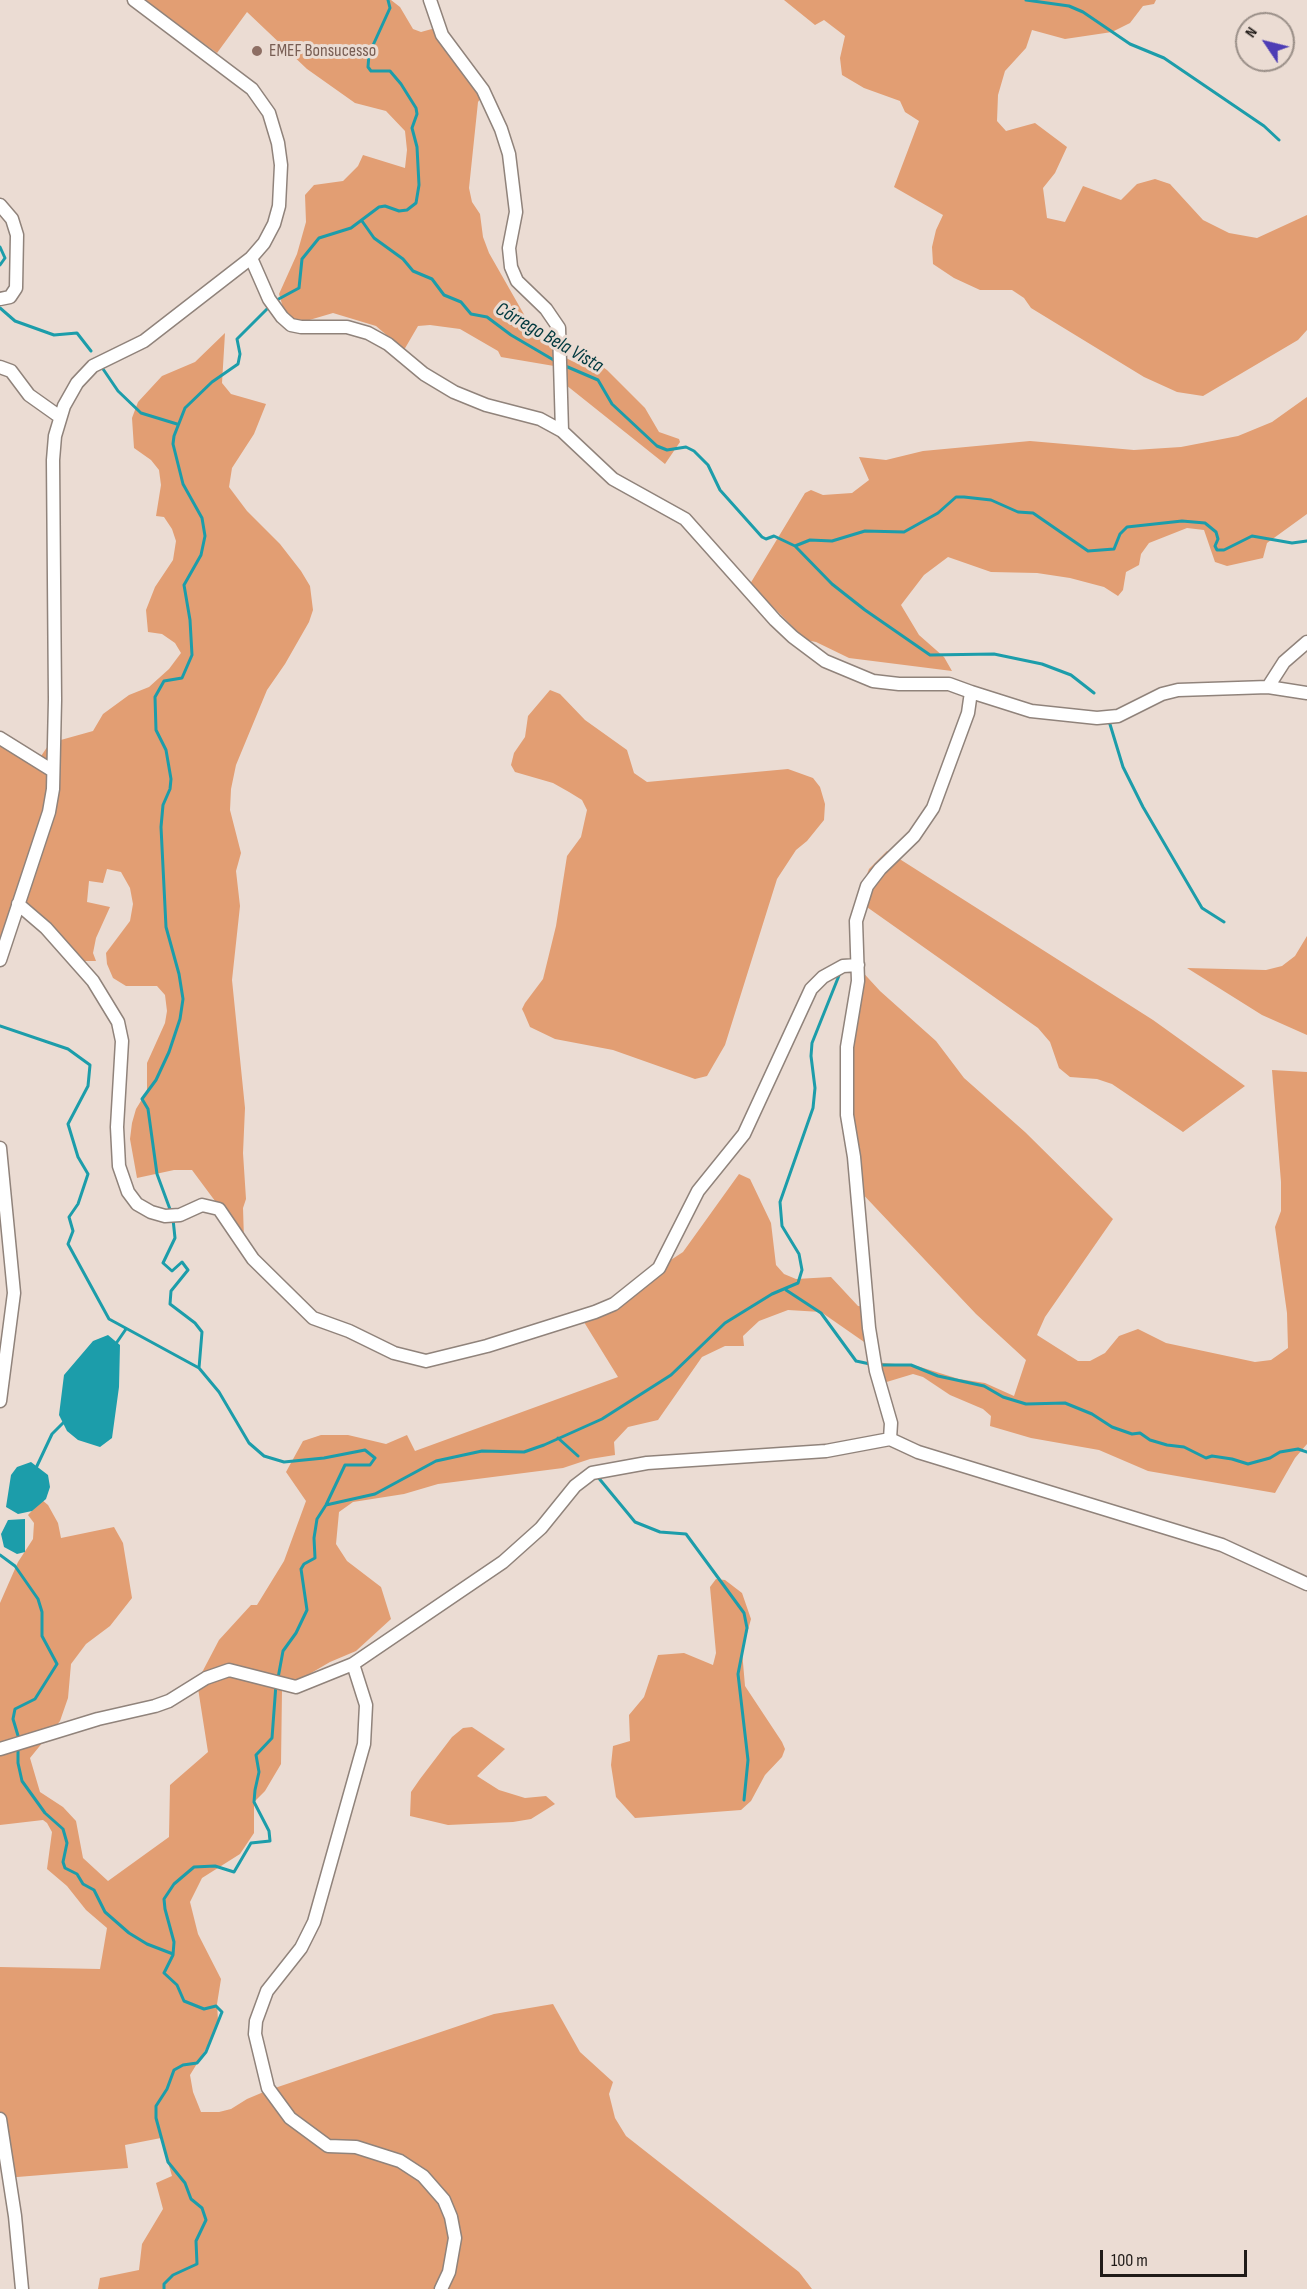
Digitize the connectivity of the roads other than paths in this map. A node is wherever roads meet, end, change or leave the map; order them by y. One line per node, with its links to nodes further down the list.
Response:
1 (134, 0): 4 (street)
2 (430, 0): 8 (street)
3 (0, 205): 5 (street)
4 (251, 258): 7 (street); 8 (street)
5 (0, 299)
6 (0, 367): 7 (street)
7 (60, 417): 14 (street)
8 (562, 431): 11 (street)
9 (1307, 642): 10 (street)
10 (1268, 687): 11 (street); 12 (street)
11 (971, 692): 17 (street)
12 (1307, 693)
13 (0, 738): 14 (street)
14 (53, 771): 15 (street)
15 (18, 904): 16 (street); 17 (street)
16 (0, 960)
17 (858, 965): 20 (street)
18 (0, 1148): 19 (street)
19 (0, 1401)
20 (890, 1439): 21 (street); 22 (street)
21 (1307, 1584)
22 (353, 1664): 23 (street); 26 (street)
23 (0, 1749)
24 (0, 2119): 25 (street)
25 (22, 2289)
26 (441, 2289)

